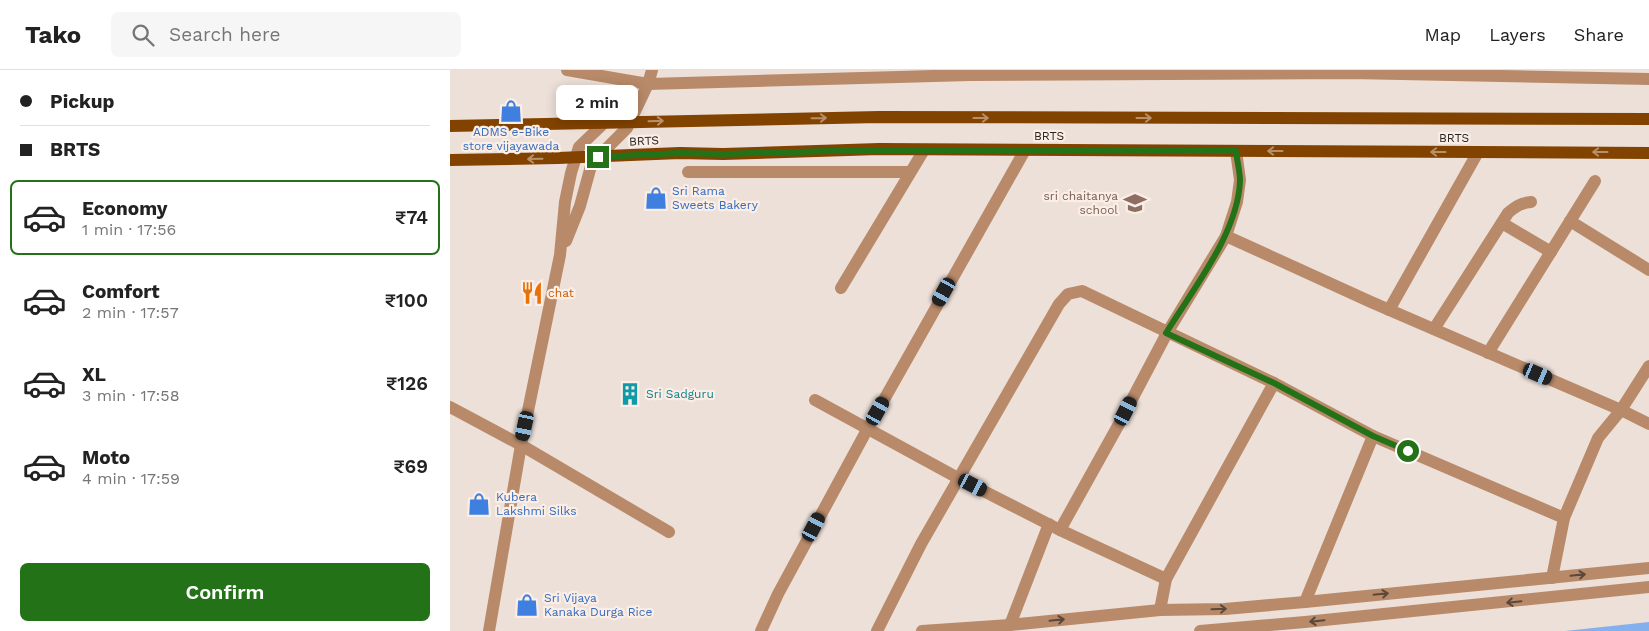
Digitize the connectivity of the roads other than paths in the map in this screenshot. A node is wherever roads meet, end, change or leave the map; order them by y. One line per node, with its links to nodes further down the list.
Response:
1 (567, 70): 7 (street)
2 (652, 70): 7 (street)
3 (970, 72): 4 (street); 7 (street)
4 (1106, 72): 5 (street)
5 (1351, 72): 6 (street)
6 (1649, 79)
7 (648, 84): 9 (street)
8 (1649, 119): 9 (main road, one-way to 8)
9 (630, 122): 10 (main road); 17 (street)
10 (604, 123): 11 (main road); 18 (street)
11 (450, 126)
12 (924, 150): 13 (main road, BRTS); 17 (main road, BRTS); 21 (street)
13 (1025, 150): 14 (main road, BRTS); 41 (street)
14 (1236, 151): 15 (main road, BRTS, one-way to 14); 26 (street)
15 (1478, 152): 16 (main road, BRTS, one-way to 15); 31 (street)
16 (1649, 153)
17 (598, 157): 18 (main road, BRTS); 28 (street)
18 (575, 158): 19 (main road, BRTS, one-way to 19); 28 (street)
19 (450, 160)
20 (688, 172): 21 (street)
21 (910, 172): 30 (street)
22 (1595, 181): 24 (street)
23 (1531, 202): 25 (street)
24 (1570, 221): 27 (street); 29 (street)
25 (1502, 223): 27 (street); 32 (street)
26 (1226, 236): 31 (street); 33 (street)
27 (1551, 252): 34 (street)
28 (560, 255): 43 (street)
29 (1649, 270)
30 (841, 288)
31 (1390, 310): 32 (street)
32 (1434, 329): 34 (street)
33 (1166, 333): 36 (street); 44 (street); 46 (street)
34 (1488, 353): 39 (street)
35 (1649, 366): 39 (street)
36 (1274, 383): 42 (street); 50 (street)
37 (815, 400): 41 (street)
38 (450, 407): 43 (street)
39 (1621, 410): 40 (street); 45 (street)
40 (1649, 424)
41 (868, 428): 44 (street); 56 (street)
42 (1373, 436): 45 (street); 52 (street)
43 (521, 444): 47 (street); 55 (street)
44 (958, 478): 46 (street); 57 (street)
45 (1564, 518): 49 (street)
46 (1054, 527): 50 (street); 54 (street)
47 (669, 532)
48 (1649, 568): 49 (street, one-way to 48)
49 (1552, 578): 52 (street, one-way to 49)
50 (1166, 579): 53 (street)
51 (1649, 587): 59 (street, one-way to 59)
52 (1305, 602): 53 (street, one-way to 52)
53 (1160, 610): 54 (street, one-way to 53)
54 (1010, 625): 58 (street)
55 (489, 631)
56 (761, 631)
57 (877, 631)
58 (922, 631)
59 (1200, 631)

